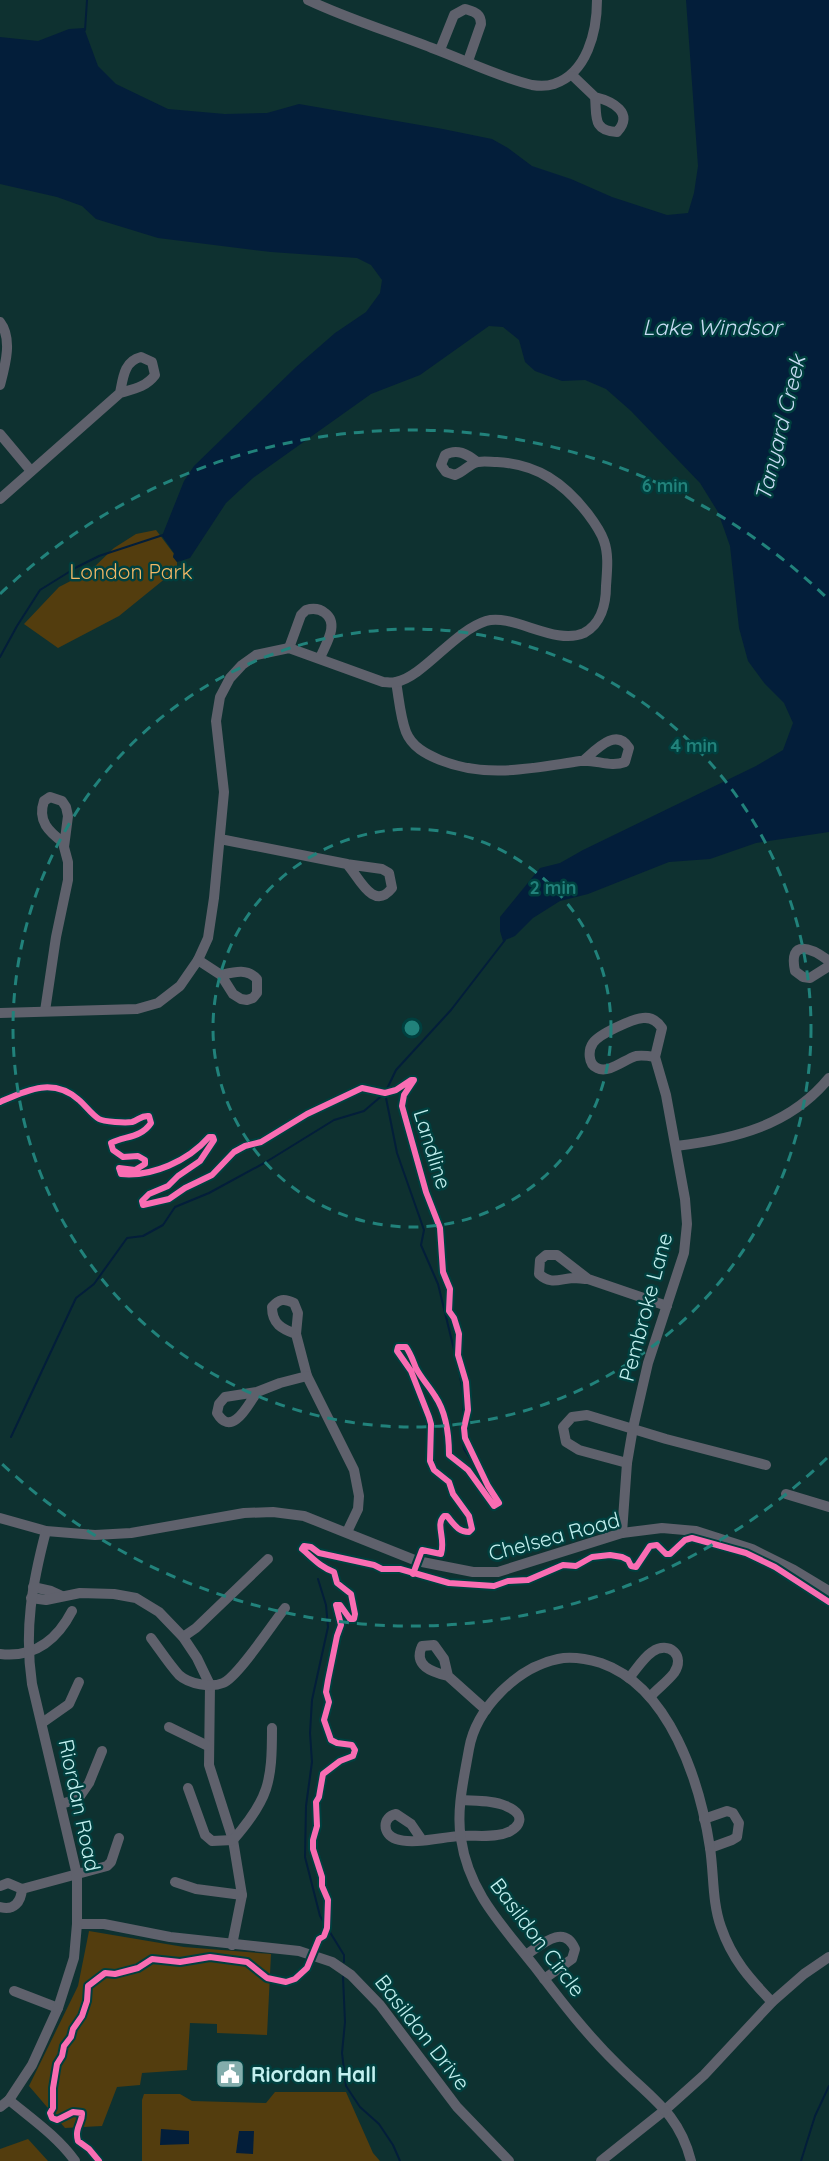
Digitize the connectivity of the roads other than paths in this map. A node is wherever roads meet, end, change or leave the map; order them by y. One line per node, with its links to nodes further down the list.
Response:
1 (308, 0): 3 (street)
2 (597, 0): 5 (street)
3 (440, 50): 4 (street); 4 (street)
4 (468, 61): 5 (street)
5 (573, 75): 6 (street)
6 (595, 97)
7 (0, 322): 8 (street)
8 (0, 386)
9 (120, 393): 12 (street)
10 (0, 434): 12 (street)
11 (477, 462): 16 (street)
12 (31, 471): 13 (street)
13 (0, 499)
14 (289, 648): 15 (street); 15 (street); 18 (street)
15 (320, 658): 16 (street)
16 (396, 682): 17 (street)
17 (583, 761)
18 (220, 839): 20 (street); 21 (street)
19 (64, 843): 25 (street)
20 (346, 864)
21 (198, 960): 24 (street); 25 (street)
22 (829, 961): 23 (street)
23 (829, 966)
24 (221, 975)
25 (45, 1011): 26 (street)
26 (0, 1013)
27 (655, 1057): 27 (street, Pembroke Lane); 29 (street, Pembroke Lane)
28 (829, 1078): 29 (street)
29 (676, 1146): 31 (street, Pembroke Lane)
30 (588, 1279): 31 (street)
31 (667, 1306): 35 (street, Pembroke Lane)
32 (296, 1334): 33 (street)
33 (307, 1376): 34 (street); 42 (street)
34 (257, 1392)
35 (633, 1428): 36 (street, Pembroke Lane); 36 (street); 37 (street)
36 (627, 1462): 43 (street, Pembroke Lane)
37 (766, 1465)
38 (786, 1494): 39 (street)
39 (829, 1507)
40 (0, 1518): 41 (street, Chelsea Road)
41 (46, 1531): 42 (street, Chelsea Road); 46 (street, Riordan Road)
42 (347, 1532): 43 (street, Chelsea Road)
43 (622, 1533): 45 (street, Chelsea Road)
44 (268, 1559): 49 (street)
45 (829, 1591)
46 (32, 1593): 49 (street); 51 (street, Riordan Road)
47 (285, 1608): 56 (street)
48 (72, 1611): 51 (street)
49 (183, 1637): 56 (street)
50 (151, 1638): 56 (street)
51 (28, 1653): 52 (street); 59 (street, Riordan Road)
52 (0, 1654)
53 (448, 1676): 58 (street)
54 (630, 1677): 57 (street, Basildon Circle); 57 (street); 58 (street, Basildon Circle)
55 (79, 1682): 59 (street)
56 (210, 1685): 62 (street)
57 (650, 1697): 67 (street, Basildon Circle)
58 (486, 1710): 65 (street, Basildon Circle)
59 (42, 1723): 66 (street, Riordan Road)
60 (168, 1727): 62 (street)
61 (272, 1728): 70 (street)
62 (208, 1746): 70 (street)
63 (102, 1751): 66 (street)
64 (188, 1788): 70 (street)
65 (461, 1800): 68 (street, Basildon Circle); 68 (street)
66 (61, 1804): 73 (street, Riordan Road)
67 (704, 1819): 72 (street, Basildon Circle); 72 (street)
68 (460, 1836): 71 (street); 81 (street, Basildon Circle)
69 (119, 1838): 73 (street)
70 (233, 1840): 77 (street)
71 (422, 1840)
72 (710, 1848): 85 (street, Basildon Circle)
73 (77, 1875): 76 (street); 79 (street, Riordan Road)
74 (175, 1882): 77 (street)
75 (0, 1886): 76 (street)
76 (22, 1889): 78 (street)
77 (242, 1895): 80 (street)
78 (0, 1907)
79 (78, 1924): 80 (street, Basildon Drive); 86 (street, Riordan Road)
80 (232, 1945): 90 (street, Basildon Drive)
81 (526, 1955): 83 (street, Basildon Circle); 83 (street)
82 (829, 1957): 85 (street)
83 (544, 1980): 88 (street, Basildon Circle)
84 (14, 1991): 86 (street)
85 (772, 2001): 88 (street)
86 (58, 2008): 87 (street, Riordan Road)
87 (4, 2103): 89 (street)
88 (665, 2110): 91 (street); 92 (street, Basildon Circle)
89 (75, 2161)
90 (508, 2161)
91 (601, 2161)
92 (691, 2161)

